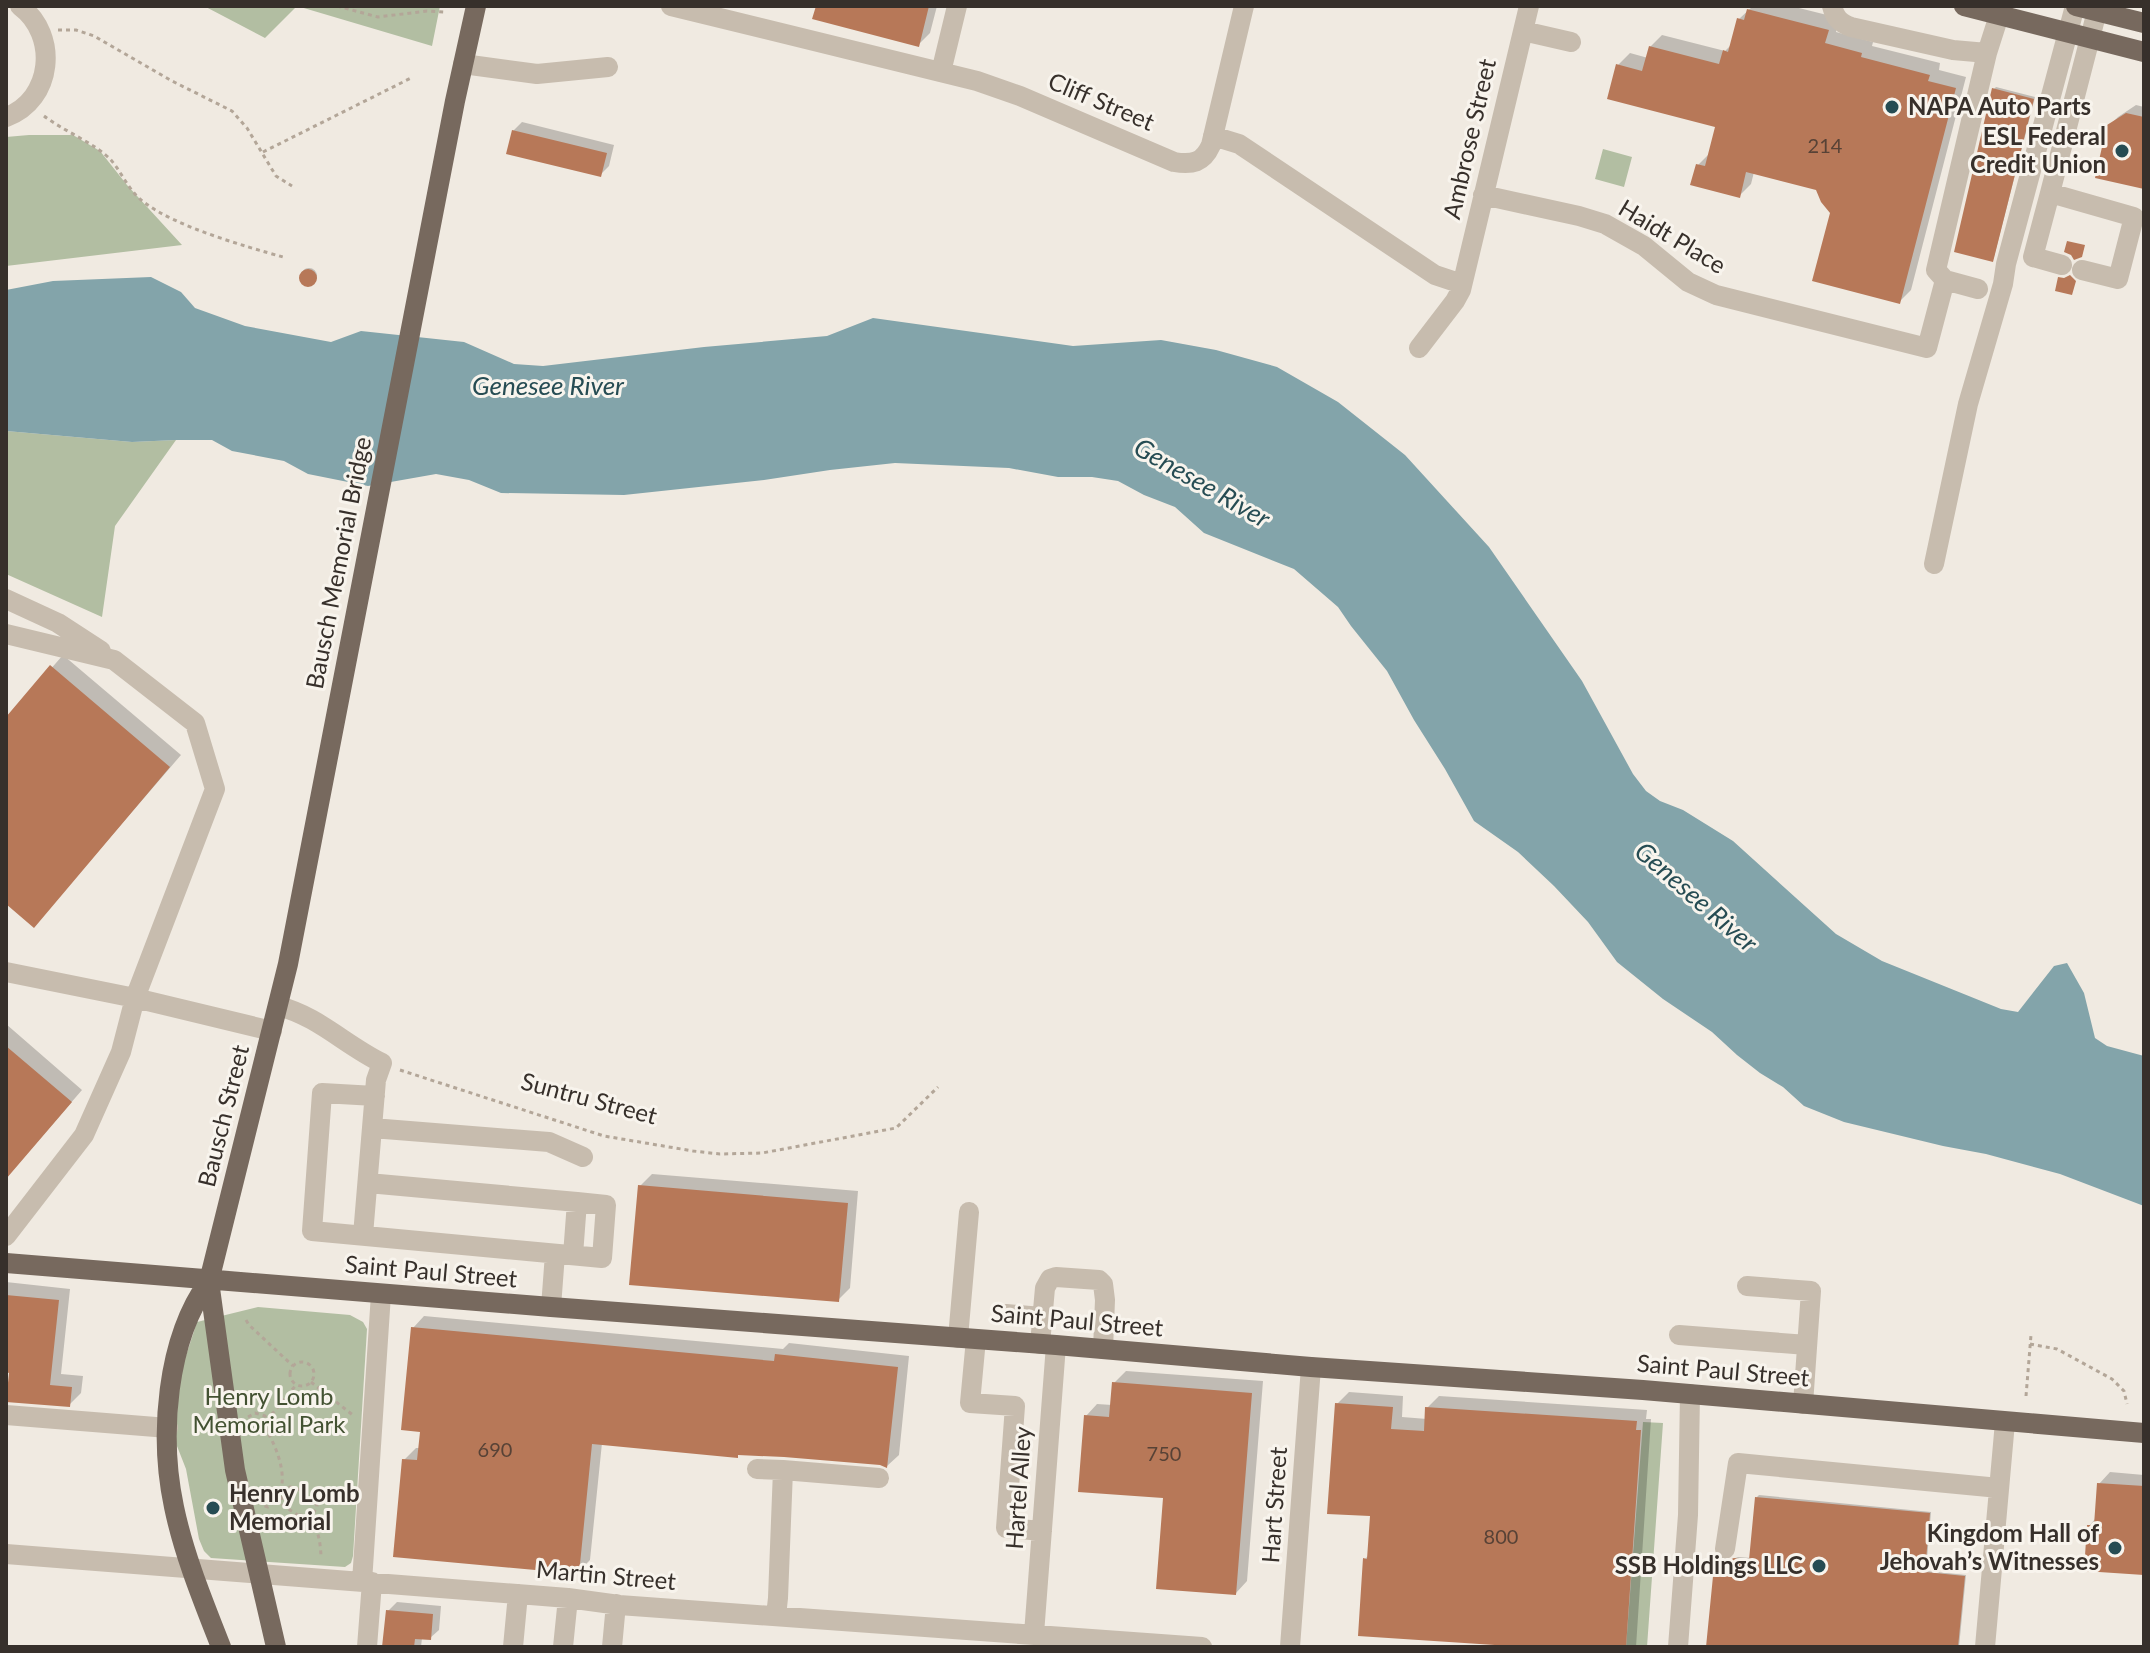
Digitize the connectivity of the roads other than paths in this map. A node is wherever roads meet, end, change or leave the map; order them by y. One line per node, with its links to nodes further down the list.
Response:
1 (20, 6): 21 (street)
2 (476, 6): 18 (main road, Bausch Memorial Bridge)
3 (671, 6): 20 (street, Cliff Street)
4 (957, 6): 20 (street)
5 (1244, 6): 22 (street)
6 (1529, 6): 12 (street, Ambrose Street)
7 (1832, 6): 17 (street)
8 (2075, 6): 10 (main road); 13 (street)
9 (1987, 9): 13 (main road); 17 (street)
10 (2097, 11): 11 (main road); 14 (street)
11 (2144, 23)
12 (1523, 31): 15 (street); 24 (street, Ambrose Street)
13 (2068, 32): 14 (main road); 29 (street)
14 (2091, 38): 16 (main road); 23 (street)
15 (1571, 42)
16 (2144, 52)
17 (1987, 53): 25 (street)
18 (463, 64): 19 (street); 33 (main road, Bausch Memorial Bridge)
19 (608, 67)
20 (941, 72): 22 (street, Cliff Street)
21 (6, 117)
22 (1213, 136): 26 (street)
23 (2050, 193): 23 (street)
24 (1483, 195): 25 (street, Haidt Place); 26 (street, Ambrose Street)
25 (1945, 280): 27 (street)
26 (1462, 284): 28 (street, Ambrose Street)
27 (1978, 289)
28 (1419, 348)
29 (1934, 564)
30 (6, 599): 32 (street)
31 (6, 634): 32 (street)
32 (114, 660): 35 (street)
33 (288, 964): 36 (main road, Bausch Street)
34 (6, 972): 35 (street)
35 (135, 998): 37 (street); 44 (street)
36 (278, 1006): 37 (main road, Bausch Street); 38 (street)
37 (272, 1031): 48 (main road, Bausch Street)
38 (375, 1096): 39 (street); 45 (street)
39 (372, 1128): 40 (street); 41 (street)
40 (583, 1157)
41 (368, 1183): 42 (street); 45 (street)
42 (577, 1202): 46 (street); 46 (street)
43 (969, 1212): 55 (street)
44 (8, 1229)
45 (363, 1235): 46 (street)
46 (564, 1255): 51 (street)
47 (6, 1263): 48 (main road, Saint Paul Street)
48 (209, 1281): 50 (main road, Saint Paul Street); 64 (main road); 74 (main road)
49 (1747, 1286): 57 (street)
50 (381, 1294): 51 (main road, Saint Paul Street); 75 (street)
51 (551, 1307): 55 (main road, Saint Paul Street)
52 (1006, 1314): 53 (street)
53 (1042, 1317): 56 (street, Hartel Alley); 58 (street, Hartel Alley)
54 (1679, 1335): 57 (street)
55 (967, 1338): 56 (main road, Saint Paul Street); 70 (street)
56 (1048, 1344): 58 (main road, Saint Paul Street); 70 (street, Hartel Alley)
57 (1807, 1345): 61 (street)
58 (1103, 1349): 59 (main road, Saint Paul Street)
59 (1311, 1367): 60 (main road, Saint Paul Street); 88 (street, Hart Street)
60 (1690, 1394): 61 (main road, Saint Paul Street); 89 (street)
61 (1803, 1404): 63 (main road, Saint Paul Street)
62 (6, 1415): 64 (street)
63 (2005, 1422): 65 (main road, Saint Paul Street); 69 (street)
64 (168, 1428): 73 (main road)
65 (2144, 1433)
66 (757, 1469): 67 (street)
67 (783, 1470): 68 (street); 79 (street)
68 (879, 1478)
69 (1999, 1488): 71 (street); 90 (street)
70 (1042, 1531): 80 (street, Hartel Alley)
71 (1725, 1549)
72 (6, 1554): 73 (street, Martin Street)
73 (192, 1568): 74 (street, Martin Street); 81 (main road)
74 (258, 1574): 75 (street, Martin Street); 82 (main road)
75 (367, 1582): 76 (street, Martin Street); 83 (street)
76 (518, 1594): 77 (street, Martin Street); 84 (street)
77 (568, 1598): 78 (street, Martin Street); 85 (street)
78 (616, 1604): 79 (street, Martin Street); 86 (street)
79 (776, 1616): 80 (street, Martin Street)
80 (1034, 1634): 87 (street, Martin Street)
81 (221, 1647)
82 (276, 1647)
83 (367, 1647)
84 (513, 1647)
85 (563, 1647)
86 (612, 1647)
87 (1202, 1647)
88 (1290, 1647)
89 (1678, 1647)
90 (1985, 1647)

